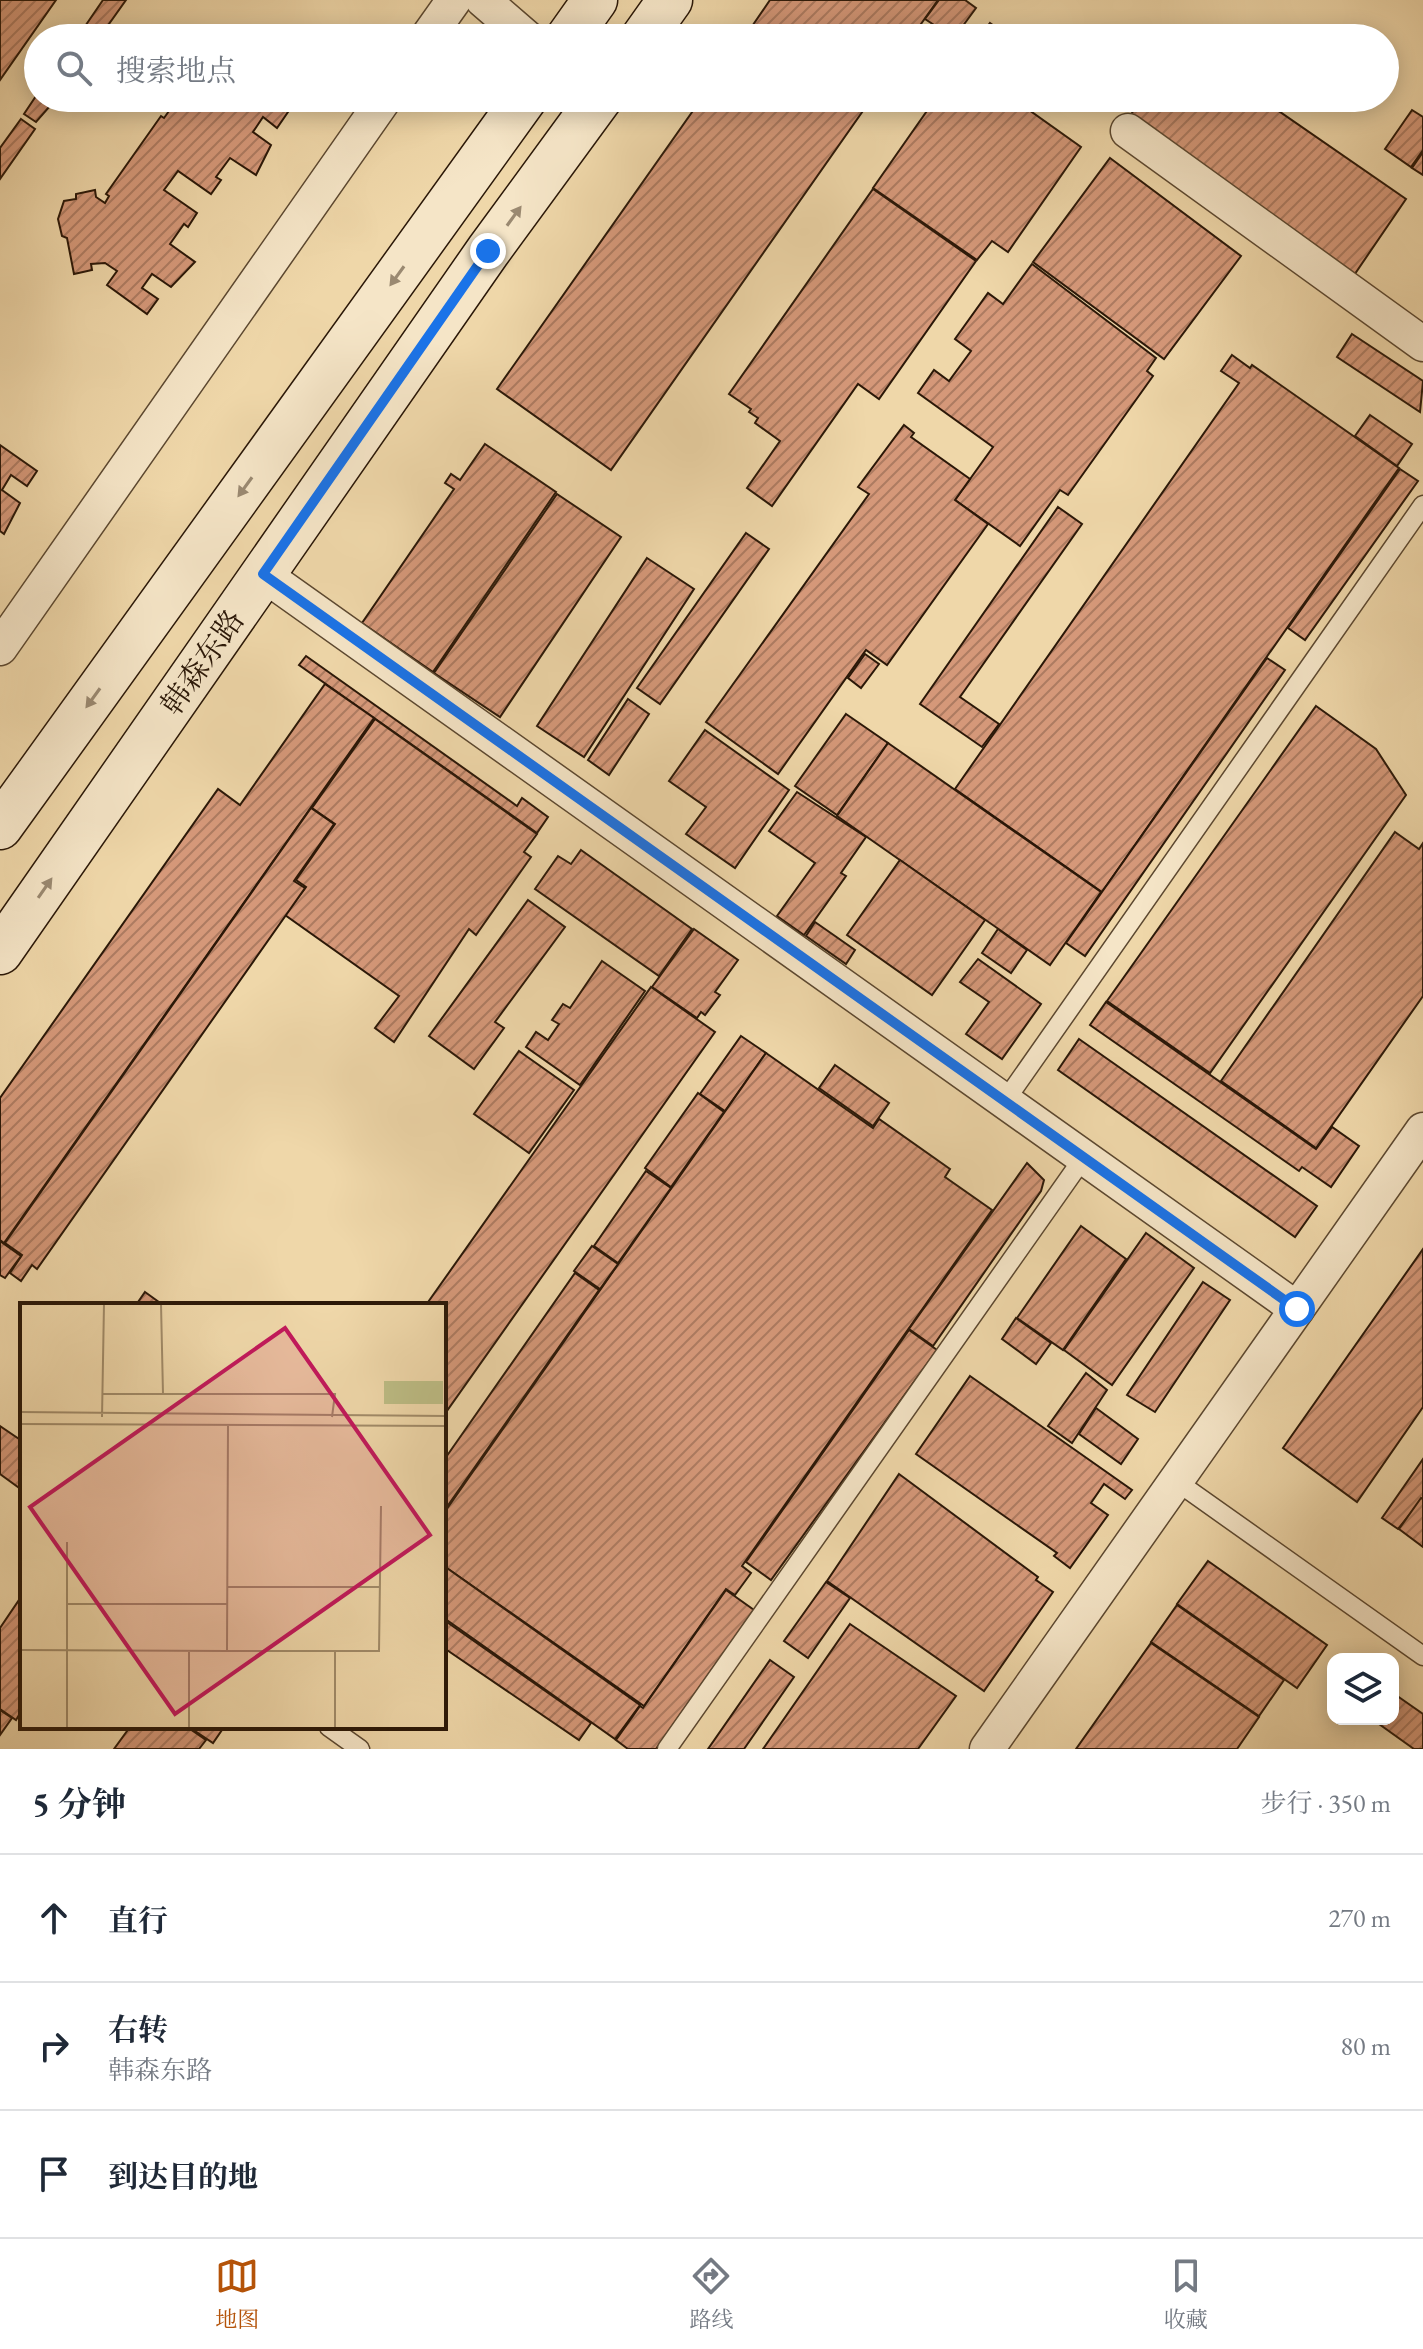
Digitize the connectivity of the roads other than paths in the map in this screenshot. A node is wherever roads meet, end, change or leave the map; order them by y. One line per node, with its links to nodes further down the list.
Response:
1 (454, 0): 5 (street)
2 (483, 0): 6 (street)
3 (595, 0): 7 (main road)
4 (670, 0): 8 (main road)
5 (437, 24)
6 (511, 24)
7 (578, 24)
8 (653, 24)
9 (375, 112): 16 (street)
10 (515, 112): 17 (main road, one-way to 17)
11 (588, 112): 15 (main road, 韩森东路, one-way to 11)
12 (1128, 131): 13 (street)
13 (1423, 344)
14 (1423, 505): 19 (lane)
15 (263, 574): 18 (main road, 韩森东路, one-way to 15); 19 (street)
16 (0, 648)
17 (0, 827)
18 (0, 952)
19 (1005, 1101): 21 (street)
20 (1423, 1130): 22 (street)
21 (1084, 1157): 22 (street); 27 (lane)
22 (1297, 1309): 23 (street)
23 (1176, 1481): 24 (lane); 28 (street)
24 (1423, 1656)
25 (332, 1729): 26 (lane)
26 (360, 1749)
27 (667, 1749)
28 (987, 1749)

